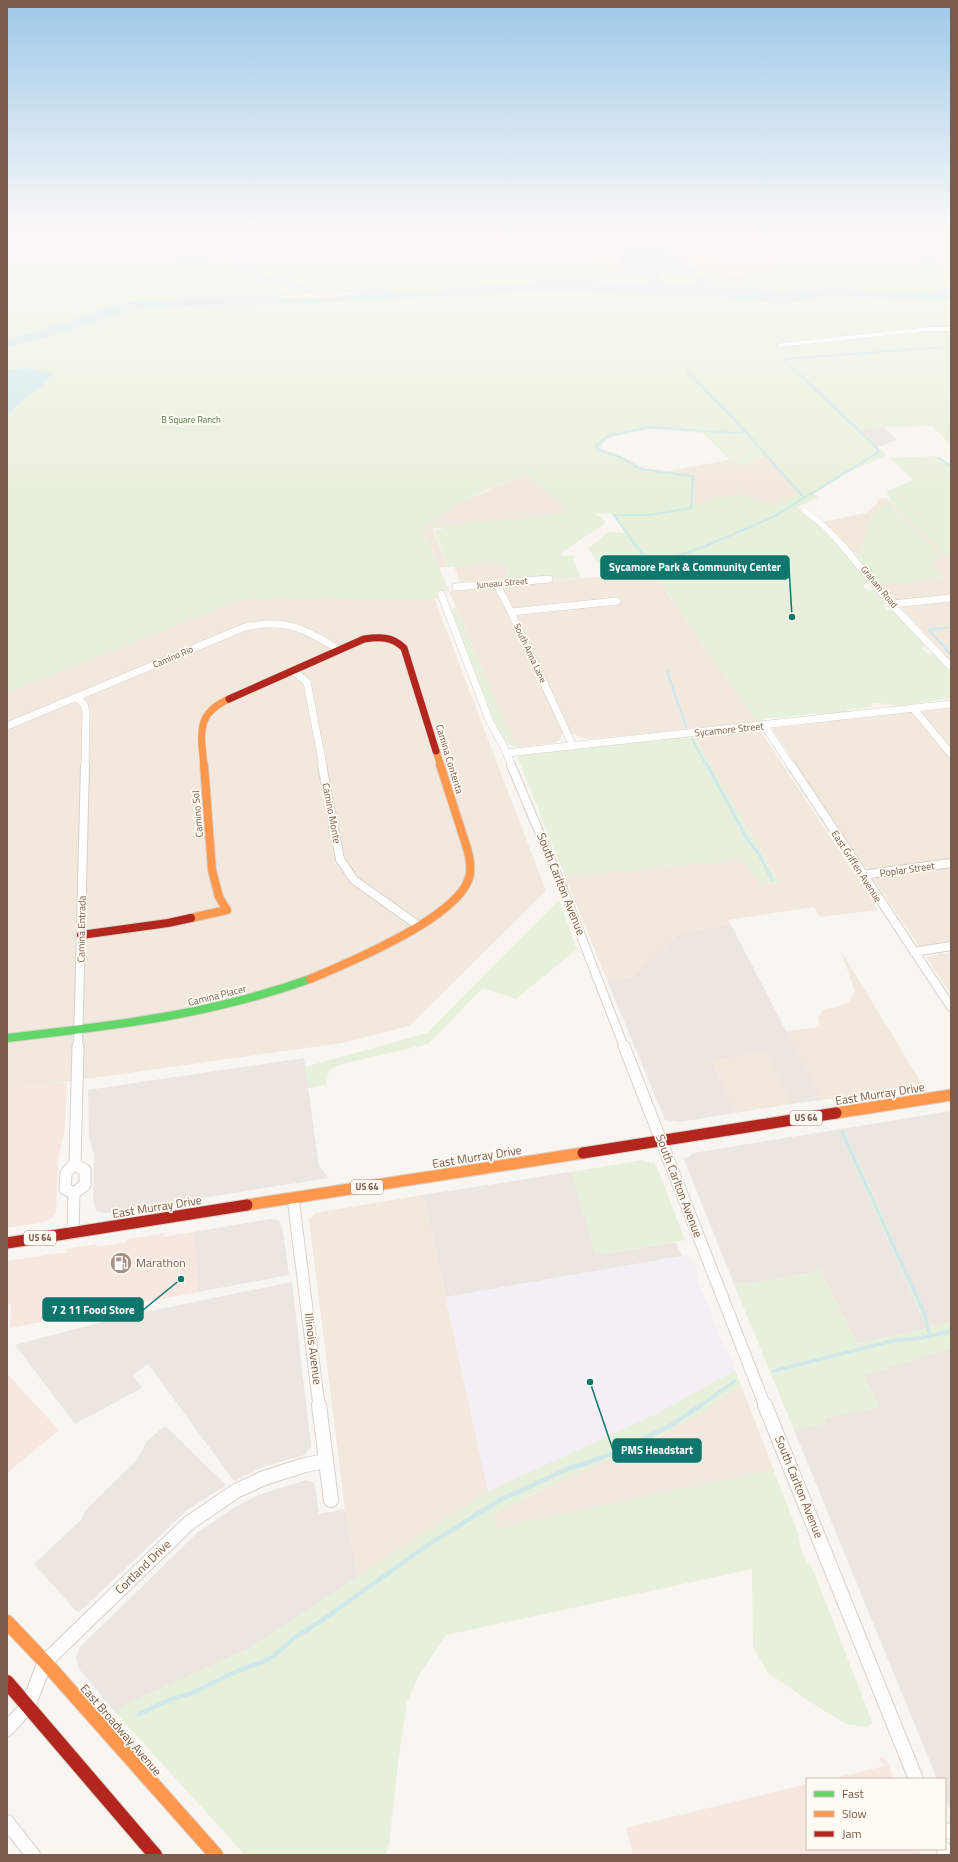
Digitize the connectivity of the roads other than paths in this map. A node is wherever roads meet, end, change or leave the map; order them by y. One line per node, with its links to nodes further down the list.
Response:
1 (951, 329): 2 (street)
2 (780, 345)
3 (804, 510): 11 (street, Graham Road)
4 (549, 579): 5 (street, Juneau Street)
5 (496, 583): 6 (street, Juneau Street); 13 (street)
6 (456, 587)
7 (440, 594): 23 (street, South Carlton Avenue)
8 (943, 598): 9 (street); 11 (street); 12 (street)
9 (951, 598)
10 (617, 601): 13 (street, South Anna Lane)
11 (892, 604): 15 (street, Graham Road)
12 (951, 606)
13 (511, 612): 22 (street, South Anna Lane)
14 (340, 650): 16 (main road, Camino Sol); 17 (street, Camino Rio); 27 (main road, Camina Contenta)
15 (951, 667)
16 (293, 671): 27 (street, Camino Monte); 28 (main road, Camino Sol)
17 (76, 697): 21 (street, Camino Rio); 28 (street, Camina Entrada)
18 (951, 704): 19 (street, Sycamore Street)
19 (913, 708): 20 (street, Sycamore Street); 24 (street)
20 (764, 725): 22 (street, Sycamore Street); 26 (street, East Griffen Avenue)
21 (7, 726)
22 (573, 746): 23 (street, Sycamore Street)
23 (507, 753): 35 (street, South Carlton Avenue)
24 (951, 754)
25 (951, 863): 26 (street, Poplar Street)
26 (862, 875): 30 (street, East Griffen Avenue)
27 (419, 926): 32 (main road, Camina Placer)
28 (81, 935): 32 (street, Camina Entrada)
29 (951, 946): 30 (street)
30 (914, 952): 31 (street, East Griffen Avenue)
31 (951, 1007)
32 (79, 1029): 33 (main road, Camina Placer); 36 (street, Camina Entrada)
33 (7, 1038)
34 (951, 1095): 35 (main road, East Murray Drive / US 64)
35 (661, 1140): 38 (main road, East Murray Drive / US 64); 48 (street, South Carlton Avenue)
36 (75, 1165): 37 (street, Camina Entrada); 37 (street)
37 (74, 1193): 39 (street)
38 (293, 1198): 39 (main road, East Murray Drive / US 64); 41 (street, Illinois Avenue)
39 (73, 1233): 40 (main road, East Murray Drive / US 64)
40 (7, 1243)
41 (326, 1462): 42 (street, Illinois Avenue); 44 (street, Cortland Drive)
42 (331, 1500)
43 (7, 1622): 44 (main road, East Broadway Avenue)
44 (45, 1662): 46 (street, Cortland Drive); 52 (main road, East Broadway Avenue)
45 (7, 1682): 46 (main road)
46 (28, 1706): 47 (street, Cortland Drive); 51 (main road)
47 (7, 1729)
48 (916, 1778)
49 (7, 1822): 50 (street)
50 (33, 1855)
51 (155, 1855)
52 (216, 1855)

